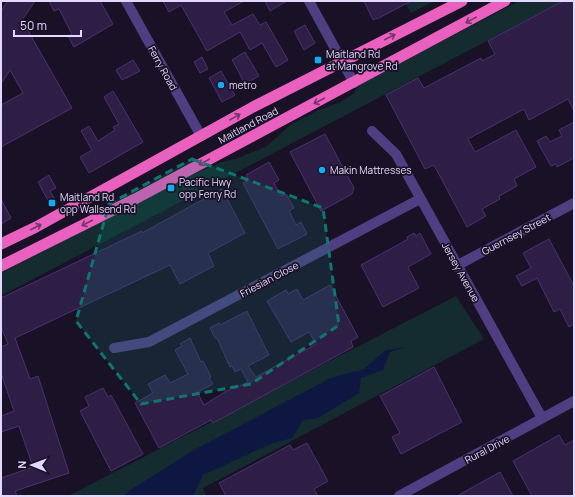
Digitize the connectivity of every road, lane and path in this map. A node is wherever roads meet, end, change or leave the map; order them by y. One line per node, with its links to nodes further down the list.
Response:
1 (126, 1): 8 (street, Ferry Road)
2 (310, 1): 5 (street)
3 (462, 1): 5 (highway, Maitland Road, one-way to 3)
4 (505, 1): 6 (highway, Maitland Road, one-way to 6)
5 (342, 61): 6 (street); 8 (highway, Maitland Road, one-way to 5)
6 (354, 83): 13 (highway, Maitland Road, one-way to 13)
7 (372, 131): 9 (street, Jersey Avenue)
8 (201, 136): 11 (highway, Maitland Road, one-way to 8)
9 (420, 199): 12 (street, Jersey Avenue); 14 (street, Friesian Close)
10 (574, 202): 12 (street, Guernsey Street)
11 (1, 244)
12 (458, 265): 16 (street, Jersey Avenue)
13 (1, 266)
14 (114, 348)
15 (574, 401): 16 (street, Rural Drive)
16 (542, 418): 17 (street, Rural Drive)
17 (399, 496)

